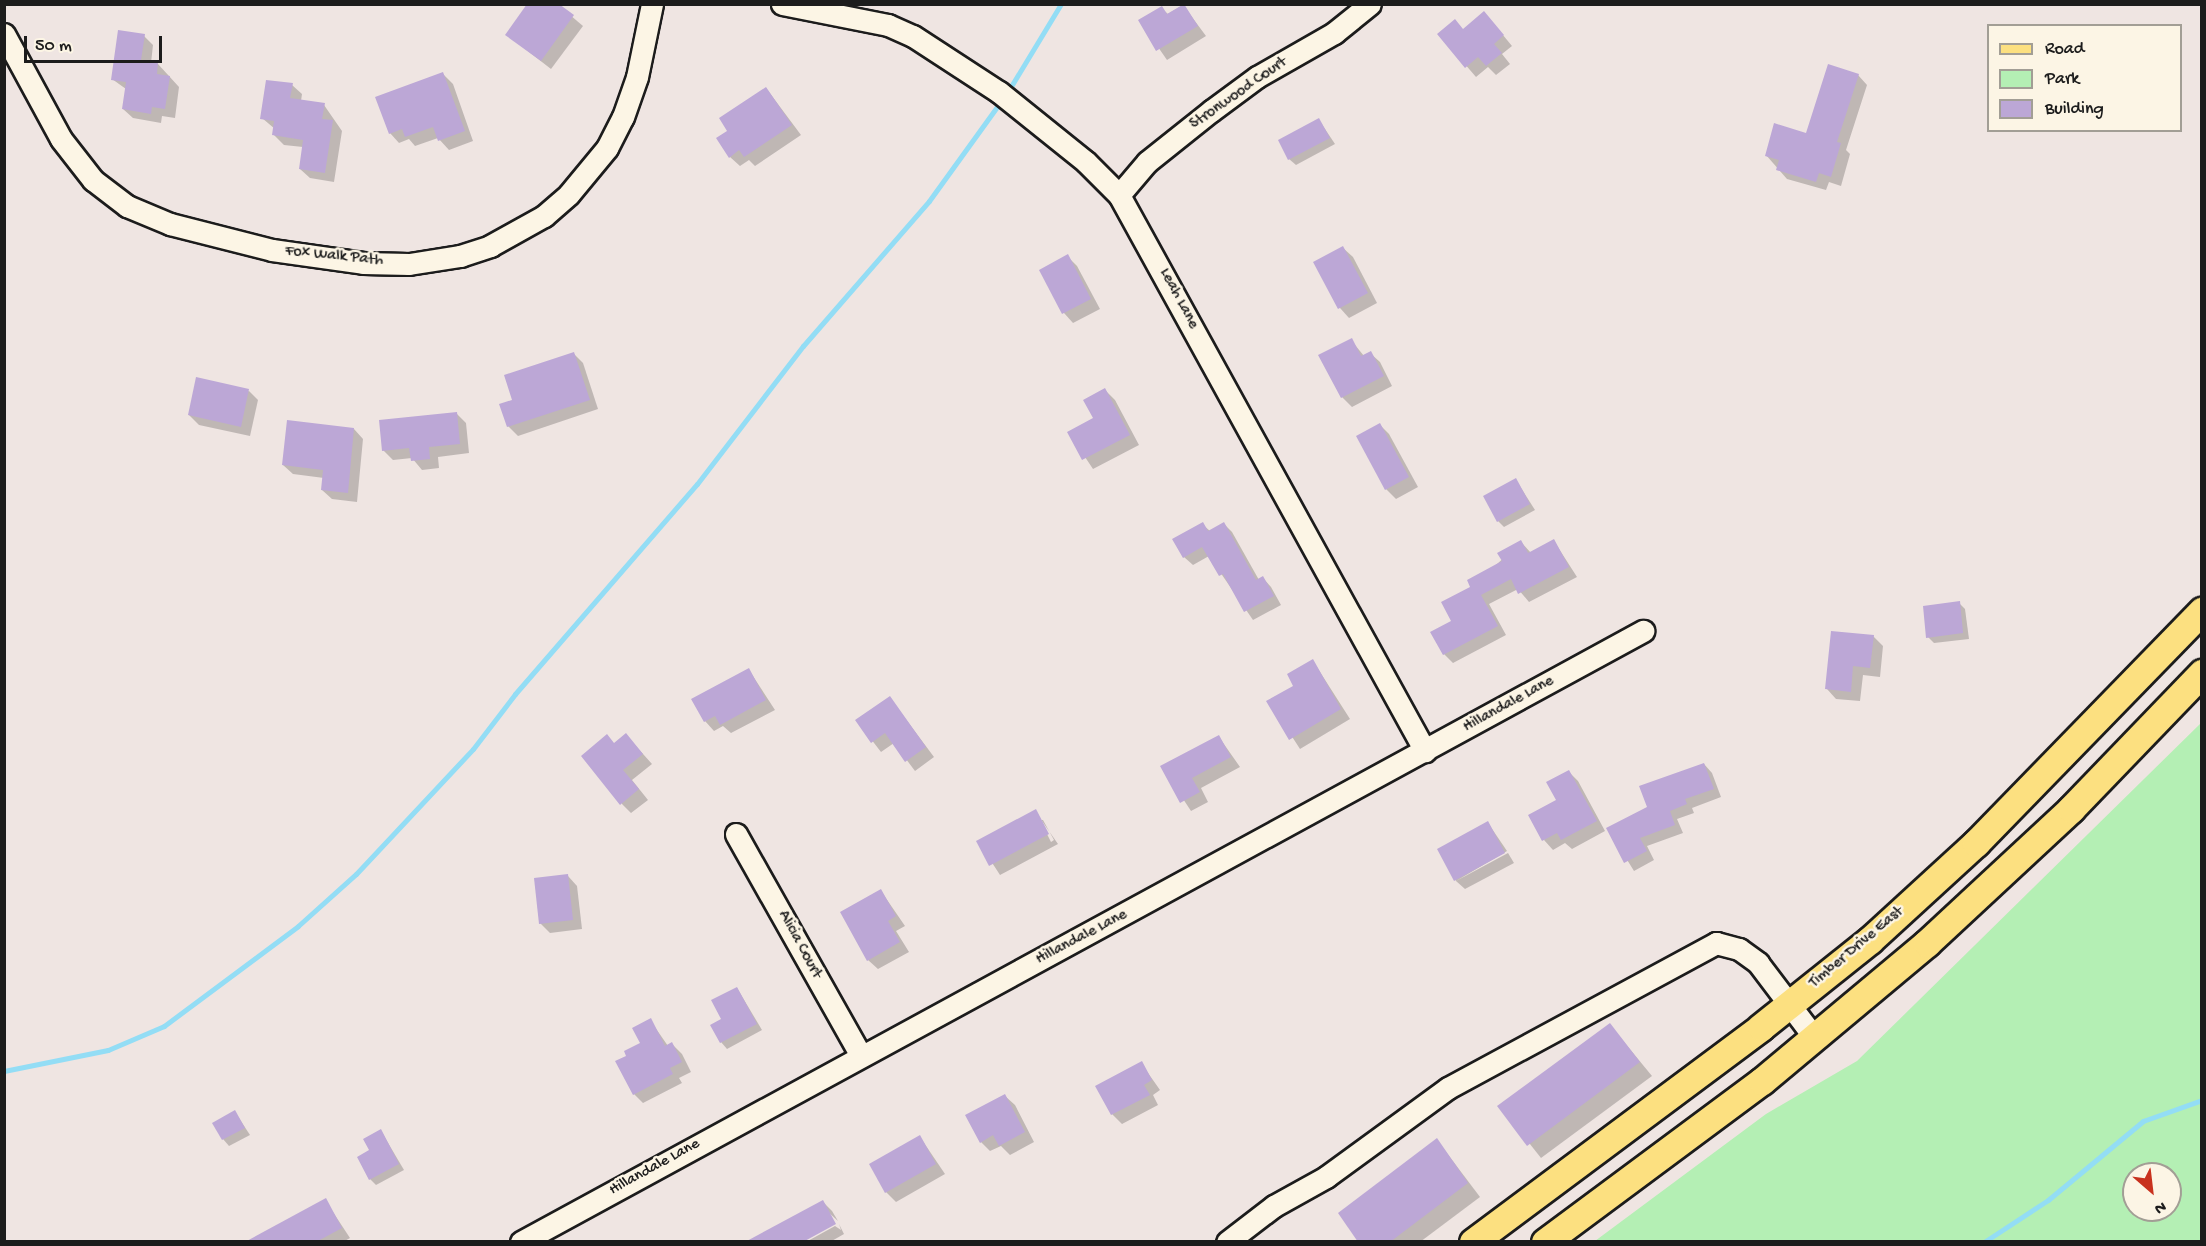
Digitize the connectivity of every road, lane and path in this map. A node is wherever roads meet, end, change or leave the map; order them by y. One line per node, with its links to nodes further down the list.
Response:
1 (652, 4): 4 (street, Fox Walk Path)
2 (782, 4): 5 (street, Leah Lane)
3 (1370, 4): 5 (street, Stronwood Court)
4 (4, 34)
5 (1119, 195): 9 (street, Leah Lane)
6 (2202, 611): 11 (main road, Timber Drive East)
7 (1642, 631): 9 (street, Hillandale Lane)
8 (2202, 673): 12 (main road)
9 (1425, 751): 13 (street, Hillandale Lane)
10 (736, 834): 13 (street, Alicia Court)
11 (1788, 1005): 12 (street); 15 (street); 16 (main road, Timber Drive East)
12 (1814, 1037): 17 (main road)
13 (861, 1056): 14 (street, Hillandale Lane)
14 (521, 1242)
15 (1227, 1242)
16 (1473, 1242)
17 (1545, 1242)

